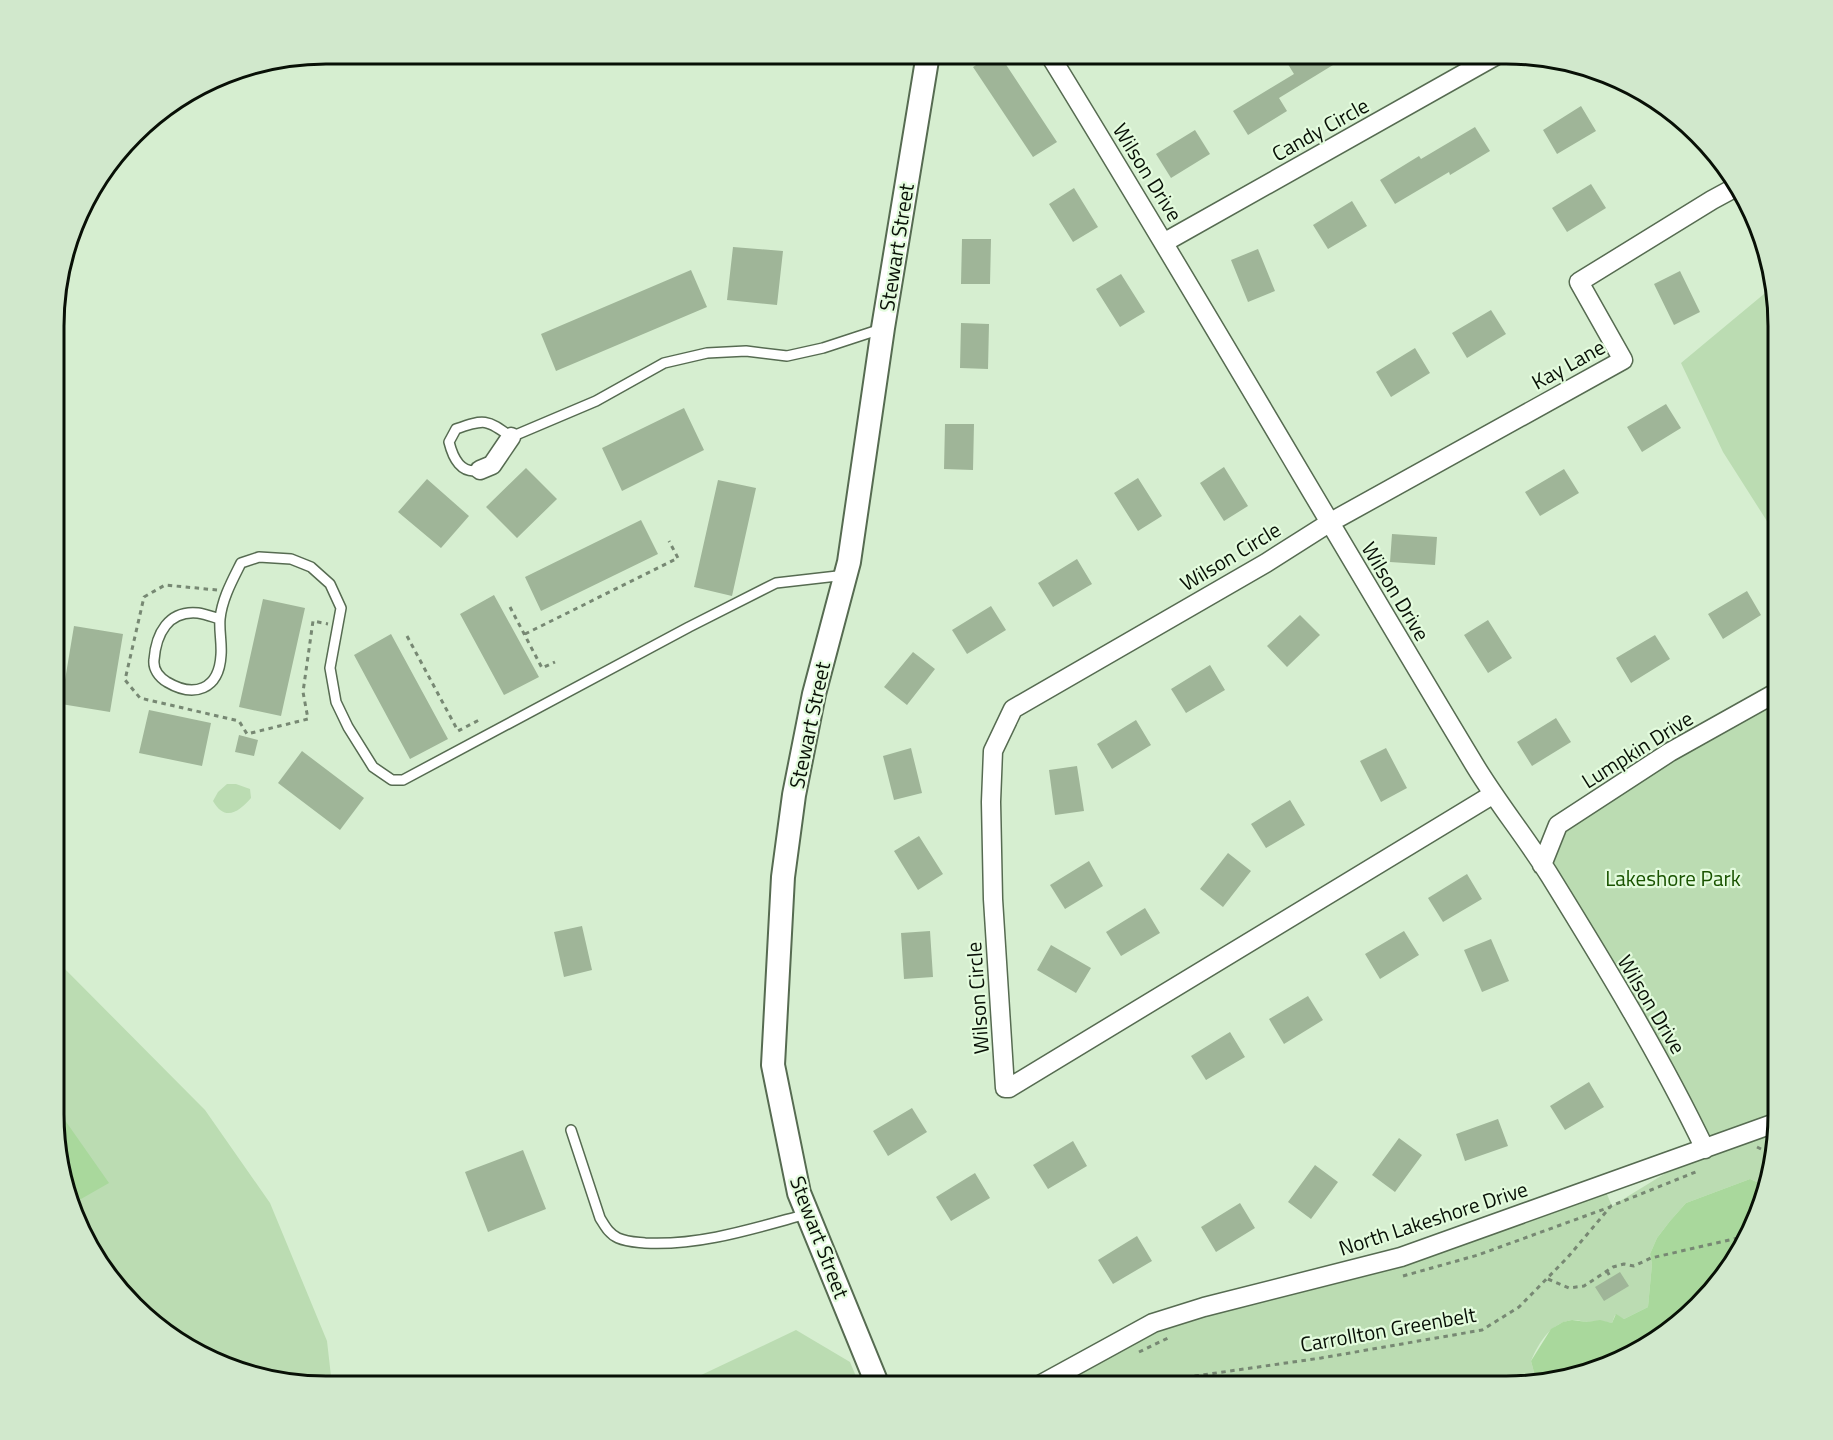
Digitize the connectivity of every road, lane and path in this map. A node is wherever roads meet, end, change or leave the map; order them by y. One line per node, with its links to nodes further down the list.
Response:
1 (926, 64): 6 (street, Stewart Street)
2 (1055, 64): 5 (street, Wilson Drive)
3 (1481, 64): 5 (street, Candy Circle)
4 (1730, 190): 9 (street, Kay Lane)
5 (1164, 242): 9 (street, Wilson Drive)
6 (883, 328): 7 (lane); 11 (street, Stewart Street)
7 (511, 438): 8 (street); 8 (lane)
8 (480, 470)
9 (1329, 523): 21 (street, Wilson Drive); 21 (street, Wilson Circle)
10 (669, 541): 16 (path)
11 (846, 575): 15 (lane); 30 (street, Stewart Street)
12 (228, 591): 14 (lane); 15 (lane); 15 (path)
13 (510, 607): 16 (path)
14 (220, 619): 14 (lane)
15 (338, 625)
16 (525, 634): 18 (path)
17 (407, 636): 20 (path)
18 (555, 662)
19 (1768, 697): 22 (street, Lumpkin Drive)
20 (479, 720)
21 (1492, 795): 22 (street, Wilson Drive)
22 (1542, 865): 29 (street, Wilson Drive)
23 (1768, 1127): 29 (street, North Lakeshore Drive)
24 (571, 1130): 30 (lane)
25 (1767, 1144): 26 (path)
26 (1757, 1147): 27 (path); 28 (path)
27 (1747, 1151)
28 (1765, 1151)
29 (1706, 1158): 34 (path, Carrollton Greenbelt); 36 (street, North Lakeshore Drive)
30 (807, 1214): 35 (street, Stewart Street)
31 (1736, 1239): 32 (path)
32 (1607, 1271): 33 (path); 34 (path)
33 (1611, 1278)
34 (1548, 1279): 37 (path, Carrollton Greenbelt)
35 (874, 1376)
36 (1056, 1376)
37 (1195, 1376)

